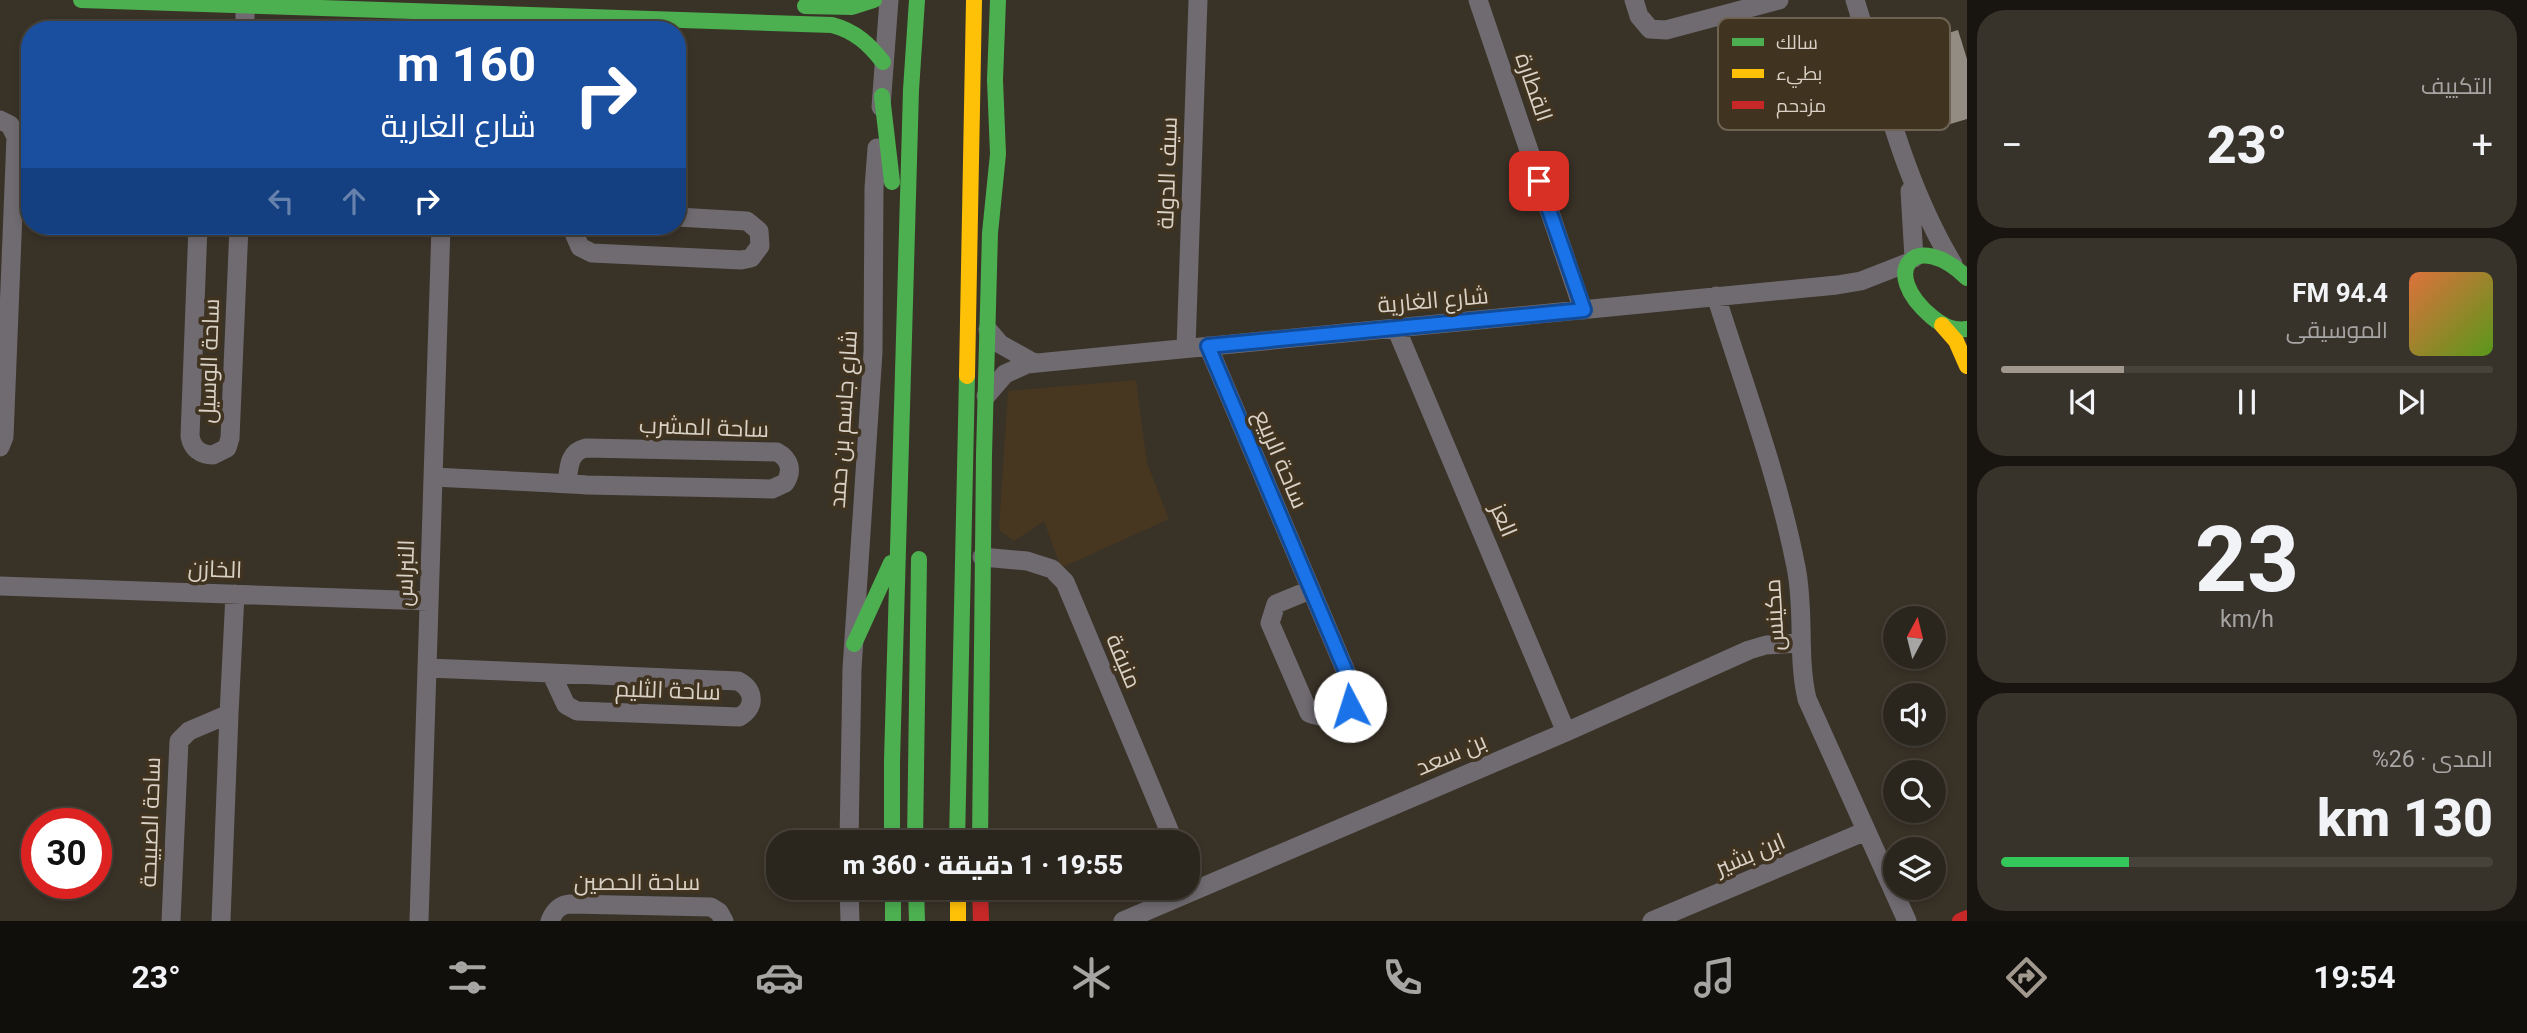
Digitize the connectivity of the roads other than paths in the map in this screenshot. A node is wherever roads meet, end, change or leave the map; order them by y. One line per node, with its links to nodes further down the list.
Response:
1 (81, 0): 12 (main road)
2 (874, 0): 16 (main road)
3 (889, 0): 21 (street, شارع جاسم بن حمد)
4 (917, 0): 33 (main road)
5 (974, 0): 26 (main road)
6 (998, 0): 28 (main road)
7 (1198, 0): 45 (street, سيف الدولة)
8 (1478, 0): 39 (street, القطارة)
9 (1634, 0): 10 (street)
10 (1779, 0)
11 (1855, 0): 18 (street)
12 (190, 2): 13 (main road)
13 (209, 2): 14 (main road)
14 (246, 3): 17 (main road); 19 (street)
15 (764, 5): 20 (main road)
16 (791, 6)
17 (447, 14): 20 (main road)
18 (1861, 18)
19 (245, 21)
20 (764, 23): 21 (main road)
21 (883, 62): 22 (street, شارع جاسم بن حمد)
22 (882, 96): 33 (main road); 64 (street, شارع جاسم بن حمد)
23 (0, 120): 50 (street)
24 (1895, 130): 25 (street)
25 (1905, 163): 34 (street); 35 (street)
26 (973, 171): 28 (main road); 55 (main road)
27 (686, 218): 32 (street)
28 (990, 233): 43 (main road)
29 (198, 235): 30 (street, ساحة الوسيل)
30 (239, 235)
31 (441, 235): 53 (street, النبراس)
32 (575, 235)
33 (906, 243): 48 (main road)
34 (1910, 260): 35 (main road); 36 (street, شارع الغارية); 37 (main road)
35 (1961, 272)
36 (1837, 285): 37 (street, شارع الغارية); 38 (street, شارع الغارية)
37 (1910, 295): 40 (main road)
38 (1716, 296): 39 (street, شارع الغارية); 63 (street, مكينس)
39 (1584, 310): 41 (street, شارع الغارية)
40 (1942, 325): 42 (main road); 47 (main road)
41 (1396, 328): 44 (street, شارع الغارية); 68 (street, العز)
42 (1967, 329)
43 (988, 330): 46 (street); 49 (main road)
44 (1208, 346): 45 (street, شارع الغارية); 60 (street, ساحة الربيع)
45 (1186, 348): 46 (street, شارع الغارية)
46 (1034, 363): 49 (street, شارع الغارية)
47 (1967, 366)
48 (902, 395): 51 (main road); 56 (main road)
49 (986, 396): 52 (main road)
50 (0, 447)
51 (918, 451)
52 (984, 455): 55 (main road); 58 (main road)
53 (433, 477): 54 (street, ساحة المشرب); 62 (street, النبراس)
54 (567, 484): 54 (street, ساحة المشرب)
55 (963, 487): 72 (main road)
56 (899, 546): 64 (main road); 70 (main road)
57 (919, 548): 71 (main road)
58 (982, 556): 73 (main road); 74 (street, منيفة)
59 (0, 586): 61 (street, الخازن)
60 (1310, 590): 60 (street, ساحة الربيع)
61 (235, 594): 62 (street, الخازن); 67 (street)
62 (429, 601): 65 (street, النبراس)
63 (1801, 643): 68 (street, بن سعد); 75 (street, مكينس)
64 (854, 644): 69 (street, شارع جاسم بن حمد)
65 (427, 667): 66 (street, ساحة الثليم); 86 (street, النبراس)
66 (551, 673): 66 (street, ساحة الثليم)
67 (229, 714): 84 (street, ساحة الصبيحة); 85 (street)
68 (1566, 732): 76 (street, بن سعد)
69 (849, 830)
70 (892, 830)
71 (915, 830)
72 (957, 830)
73 (981, 830)
74 (1169, 830)
75 (1866, 831): 95 (street, ابن بشير); 96 (street, مكينس)
76 (1200, 878)
77 (849, 900): 89 (street)
78 (893, 900): 90 (main road)
79 (916, 900): 91 (main road)
80 (957, 900): 92 (main road)
81 (980, 900): 93 (main road)
82 (1160, 900): 94 (street, بن سعد)
83 (1967, 918): 97 (main road)
84 (171, 921)
85 (221, 921)
86 (419, 921)
87 (550, 921): 88 (street, ساحة الحصين)
88 (724, 921)
89 (850, 921)
90 (893, 921)
91 (916, 921)
92 (958, 921)
93 (981, 921)
94 (1123, 921)
95 (1653, 921)
96 (1907, 921)
97 (1960, 921)

